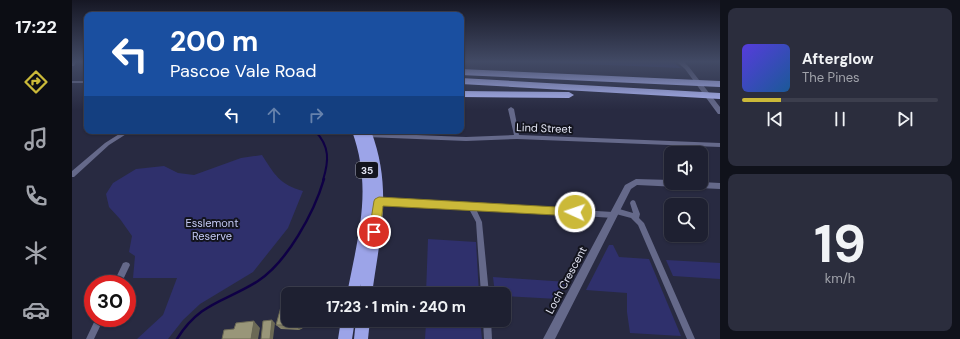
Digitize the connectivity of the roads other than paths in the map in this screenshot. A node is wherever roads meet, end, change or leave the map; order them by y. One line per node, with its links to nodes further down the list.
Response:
1 (587, 78): 6 (highway)
2 (694, 78): 11 (street)
3 (464, 81): 8 (highway)
4 (72, 82): 5 (street)
5 (84, 82)
6 (720, 84)
7 (464, 94): 9 (highway)
8 (720, 96)
9 (720, 101)
10 (511, 109): 16 (street)
11 (720, 112)
12 (123, 134): 18 (street)
13 (363, 134): 27 (main road, 35)
14 (364, 134): 20 (main road, 35)
15 (392, 134): 16 (street, Lind Street)
16 (517, 137): 17 (street, Lind Street)
17 (720, 145)
18 (72, 175)
19 (720, 186): 23 (street, Loch Crescent)
20 (379, 201): 22 (street); 28 (main road, 35)
21 (633, 203): 24 (street)
22 (471, 207): 23 (street); 29 (street)
23 (615, 213): 24 (street); 38 (street, Loch Crescent)
24 (636, 218): 39 (street)
25 (126, 265): 26 (street)
26 (121, 275)
27 (354, 287)
28 (367, 287)
29 (485, 287)
30 (96, 327): 34 (street)
31 (347, 327): 35 (main road)
32 (362, 327): 36 (main road)
33 (487, 327): 37 (street)
34 (90, 339)
35 (345, 339)
36 (361, 339)
37 (488, 339)
38 (549, 339)
39 (692, 339)

